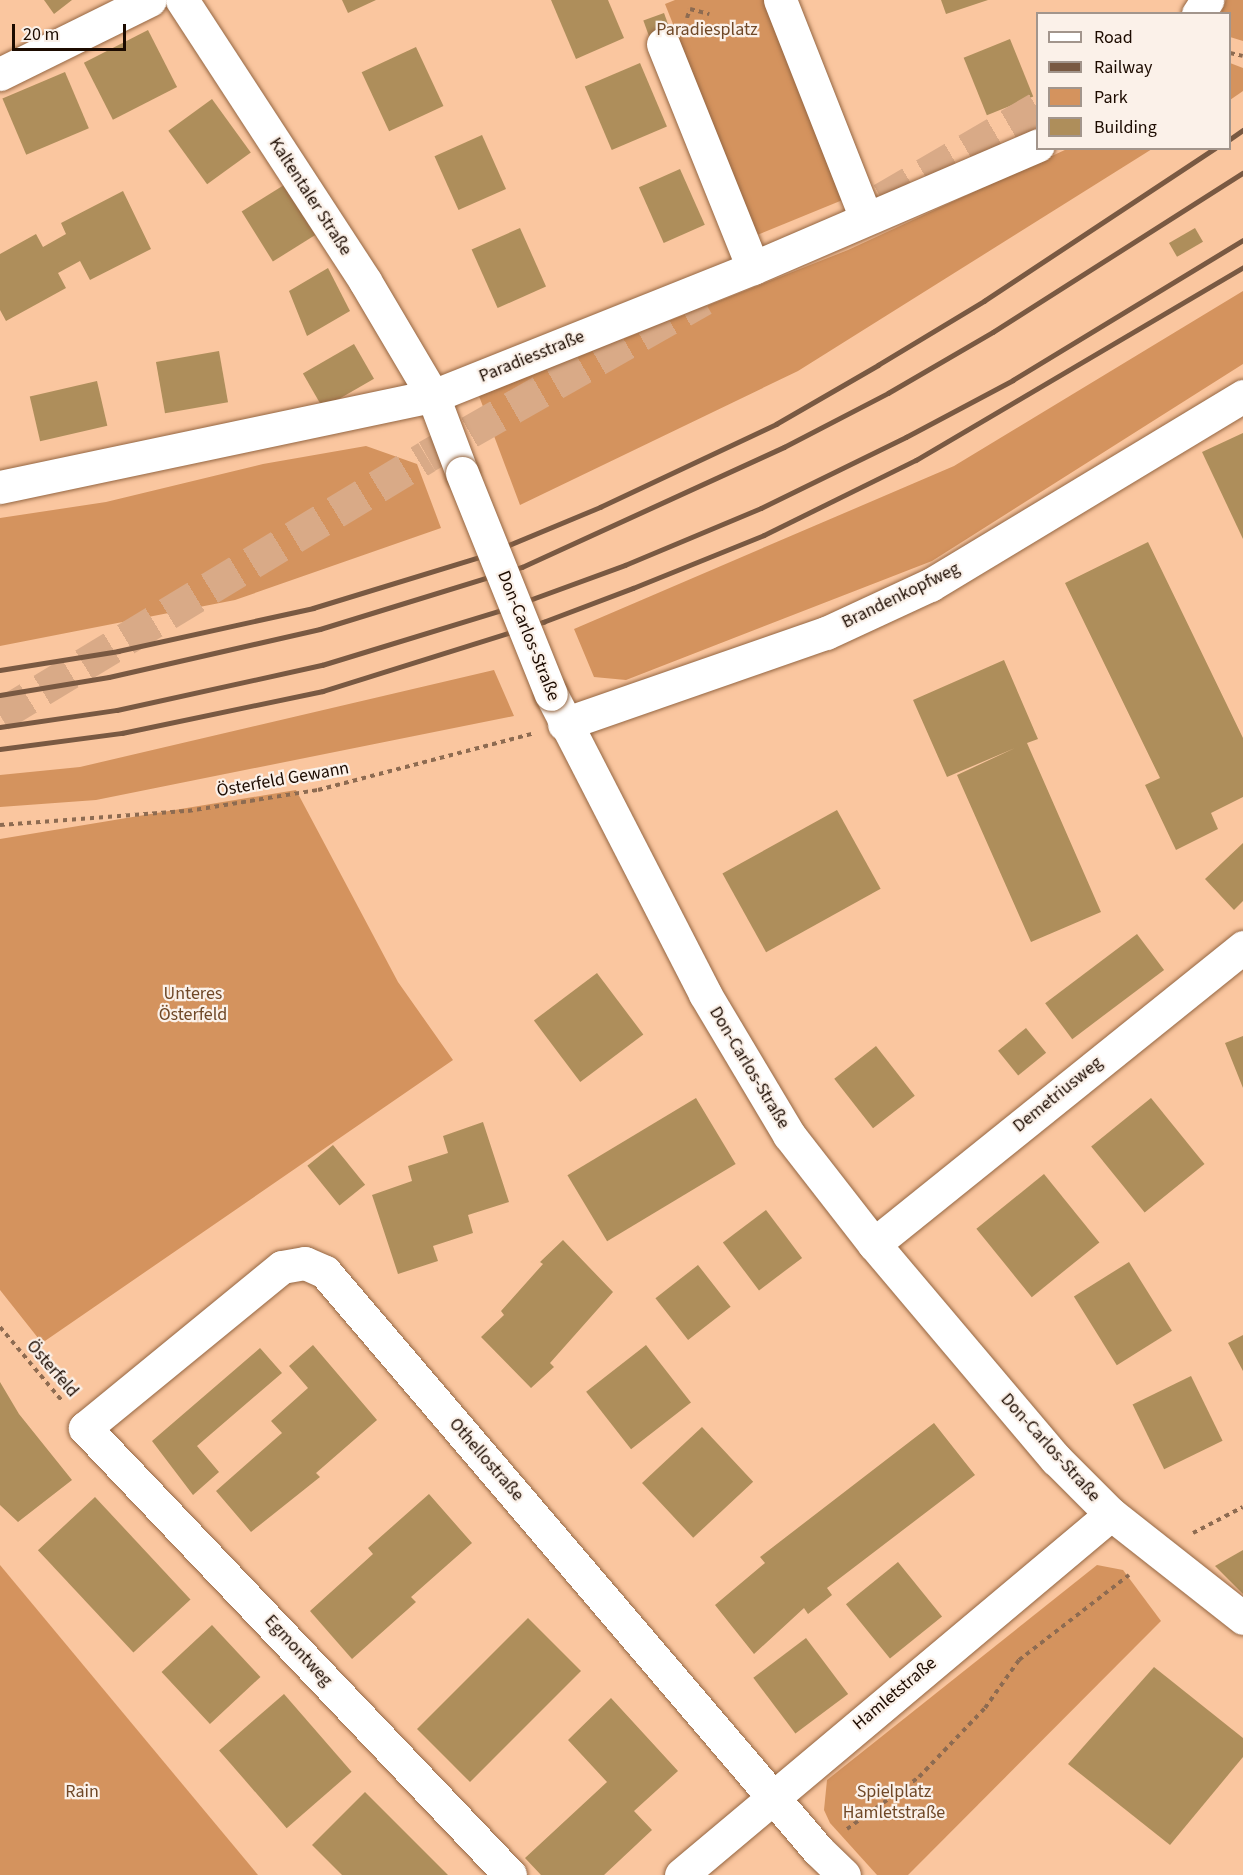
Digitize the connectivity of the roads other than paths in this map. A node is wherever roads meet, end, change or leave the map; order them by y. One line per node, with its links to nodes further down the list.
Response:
1 (150, 0): 5 (street)
2 (182, 0): 9 (street, Kaltentaler Straße)
3 (780, 0): 7 (street)
4 (663, 44): 8 (street)
5 (0, 74)
6 (1036, 146): 7 (street, Paradiesstraße)
7 (865, 216): 8 (street, Paradiesstraße)
8 (753, 268): 9 (street, Paradiesstraße)
9 (434, 396): 11 (street, Paradiesstraße); 12 (street, Don-Carlos-Straße, bridge)
10 (1243, 396): 12 (street, Brandenkopfweg)
11 (0, 487)
12 (564, 724): 14 (street, Don-Carlos-Straße)
13 (1243, 947): 14 (street, Demetriusweg)
14 (874, 1244): 16 (street, Don-Carlos-Straße)
15 (85, 1428): 18 (street, Othellostraße); 19 (street, Egmontweg)
16 (1111, 1514): 17 (street, Don-Carlos-Straße); 18 (street, Hamletstraße)
17 (1243, 1618)
18 (772, 1796): 20 (street, Hamletstraße); 21 (street, Othellostraße)
19 (510, 1875)
20 (681, 1875)
21 (844, 1875)

